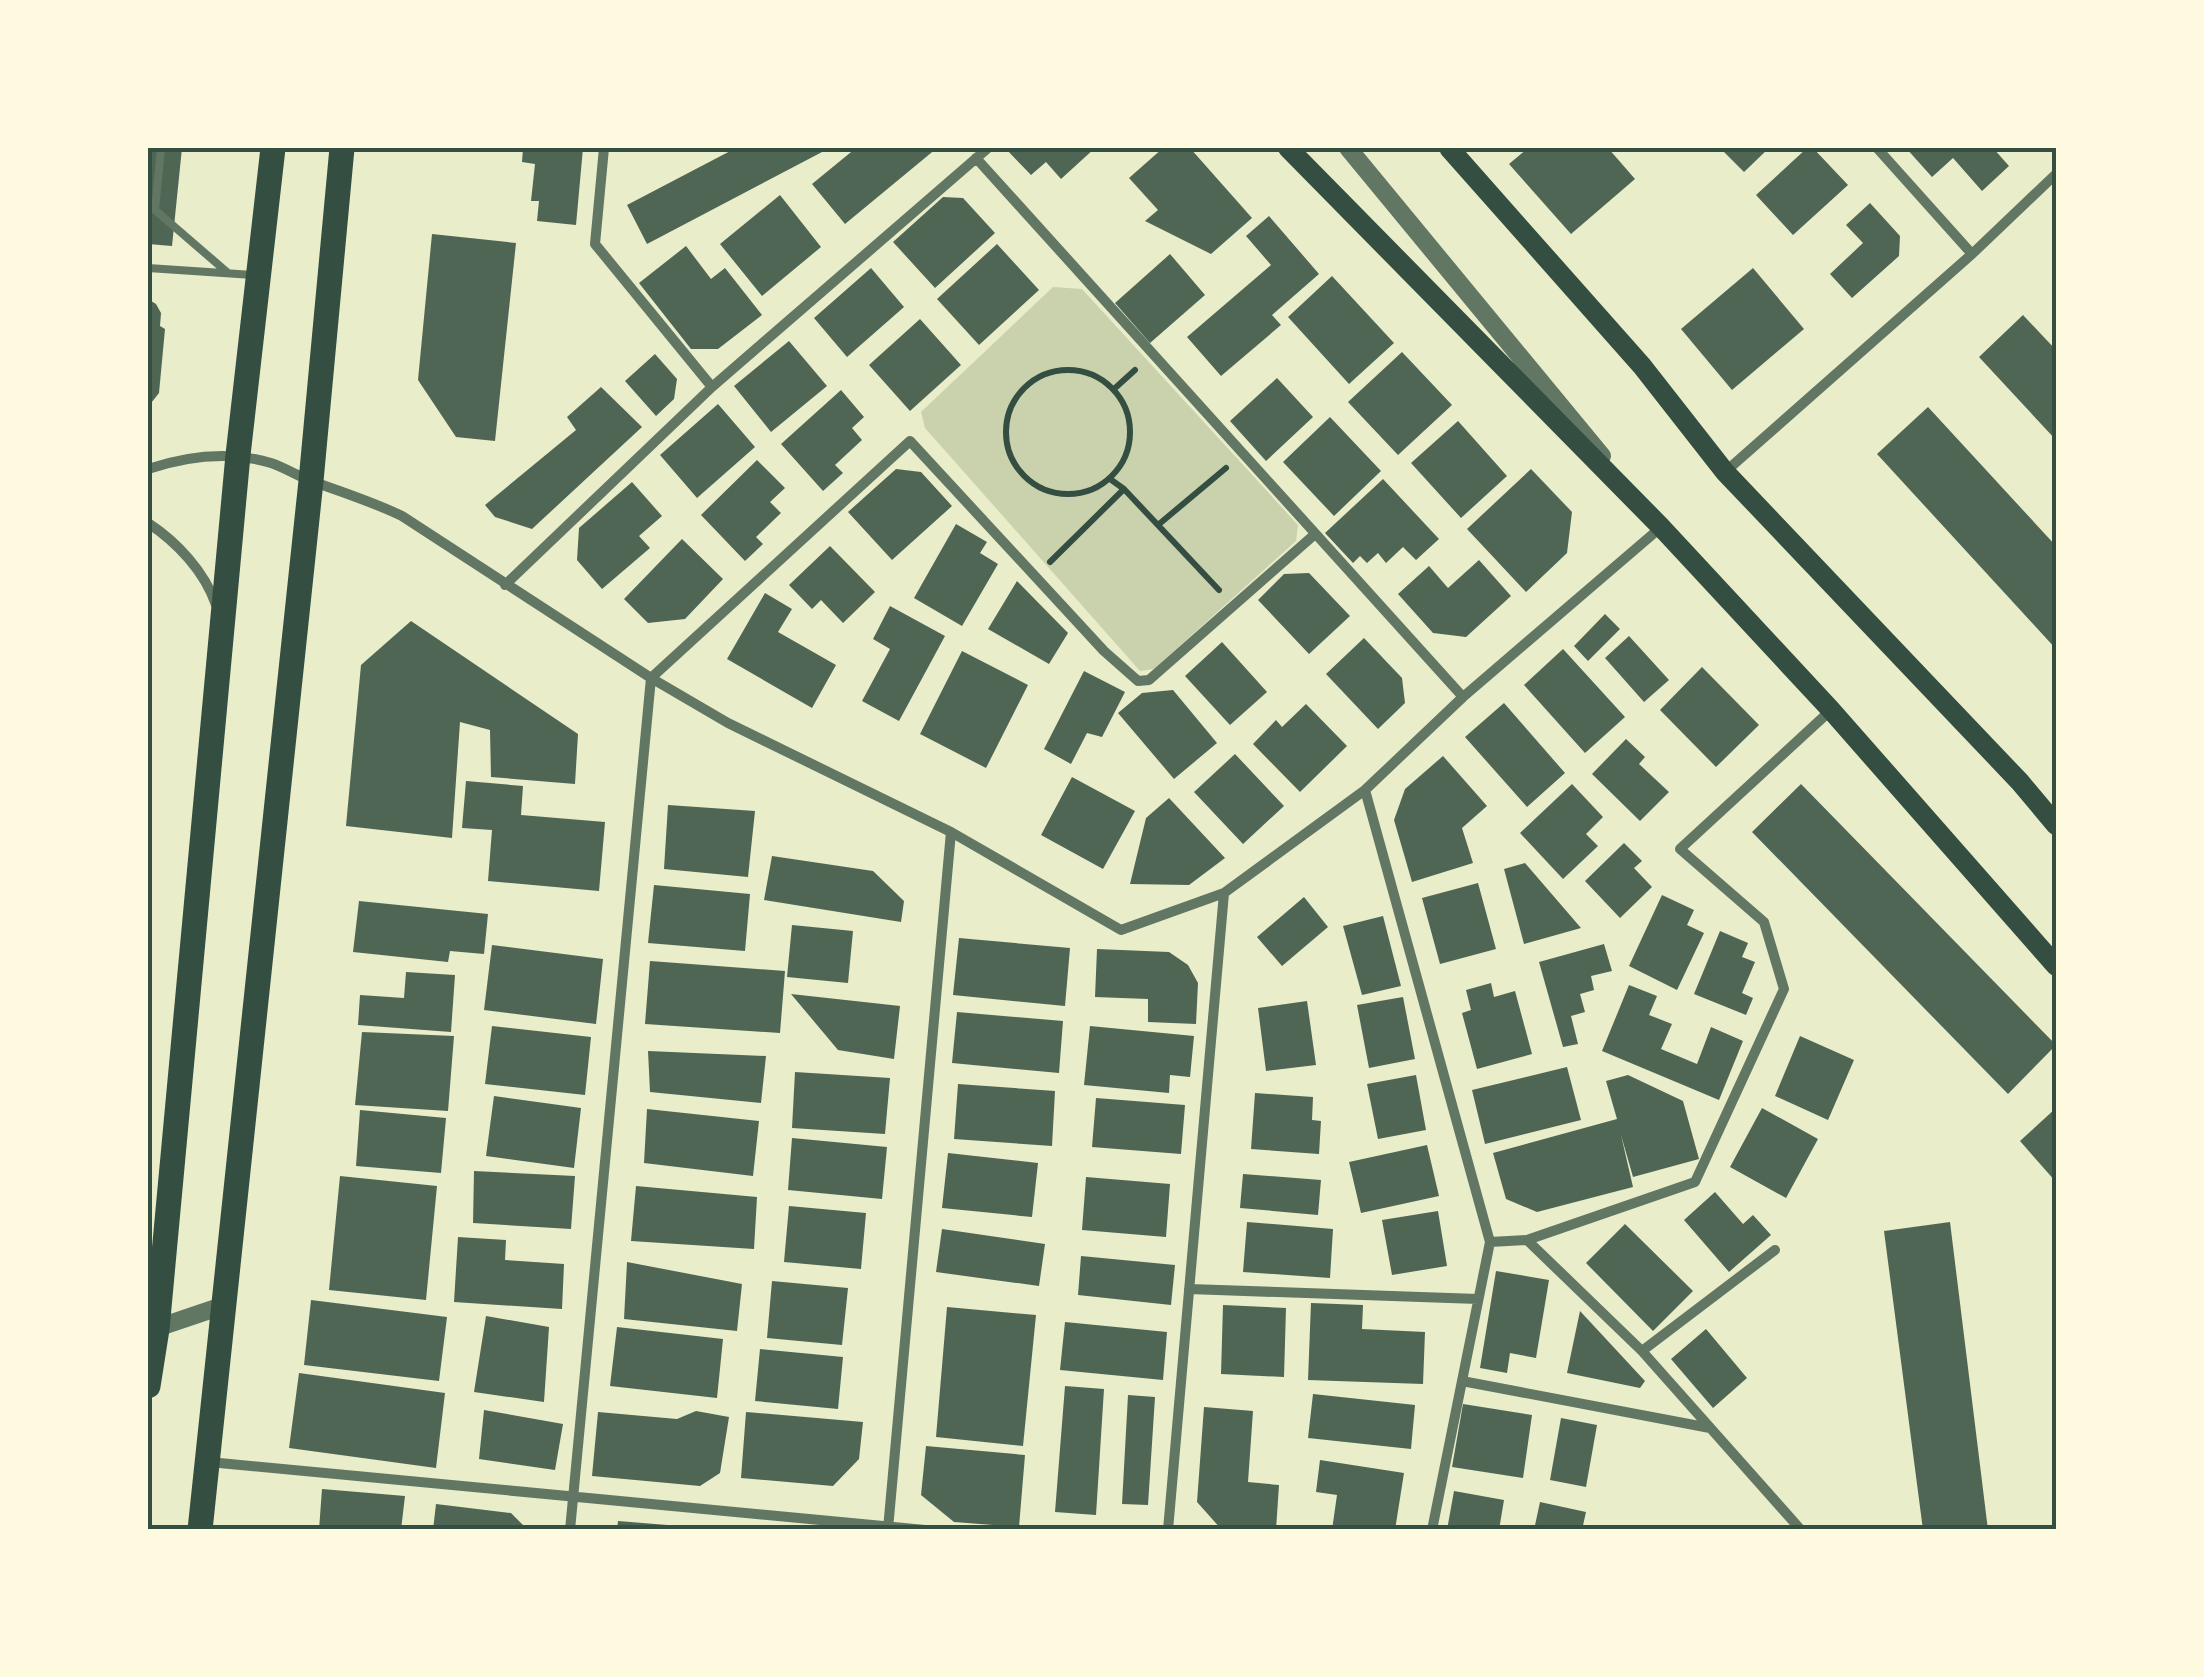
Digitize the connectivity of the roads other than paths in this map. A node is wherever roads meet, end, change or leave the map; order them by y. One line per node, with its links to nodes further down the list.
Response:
1 (161, 148): 14 (lane)
2 (273, 148): 15 (main road)
3 (342, 148): 20 (main road)
4 (604, 148): 16 (street)
5 (988, 148): 10 (street)
6 (1288, 148): 22 (main road)
7 (1348, 148): 22 (street)
8 (1449, 148): 19 (main road)
9 (1877, 148): 12 (street)
10 (976, 158): 16 (street); 23 (street)
11 (2056, 174): 12 (street)
12 (1972, 254): 19 (street)
13 (148, 268): 14 (lane)
14 (228, 273): 15 (lane)
15 (260, 275): 17 (main road)
16 (712, 387): 24 (street)
17 (238, 455): 18 (street); 20 (street); 25 (main road)
18 (148, 469)
19 (1725, 472): 30 (main road)
20 (311, 481): 24 (street); 39 (main road)
21 (148, 523): 25 (street)
22 (1661, 527): 27 (street); 28 (main road)
23 (1314, 535): 26 (street); 27 (street)
24 (505, 585): 26 (street)
25 (222, 628): 40 (main road)
26 (651, 678): 31 (street); 46 (street)
27 (1463, 697): 29 (street)
28 (1831, 710): 33 (main road); 34 (street)
29 (1365, 790): 32 (street); 35 (street)
30 (2056, 825)
31 (950, 832): 32 (street); 47 (street)
32 (1224, 893): 37 (street)
33 (2056, 966)
34 (1527, 1240): 35 (street); 41 (street)
35 (1490, 1242): 38 (street)
36 (1776, 1250): 41 (street)
37 (1189, 1289): 38 (street); 51 (street)
38 (1478, 1299): 42 (street)
39 (222, 1306): 40 (street); 45 (main road)
40 (152, 1330): 43 (main road)
41 (1642, 1352): 44 (street)
42 (1462, 1381): 44 (street); 52 (street)
43 (148, 1386)
44 (1710, 1428): 53 (street)
45 (208, 1462): 46 (street); 48 (main road)
46 (572, 1497): 47 (street); 49 (street)
47 (888, 1528): 50 (street)
48 (200, 1530)
49 (570, 1530)
50 (925, 1530)
51 (1168, 1530)
52 (1432, 1530)
53 (1801, 1530)

